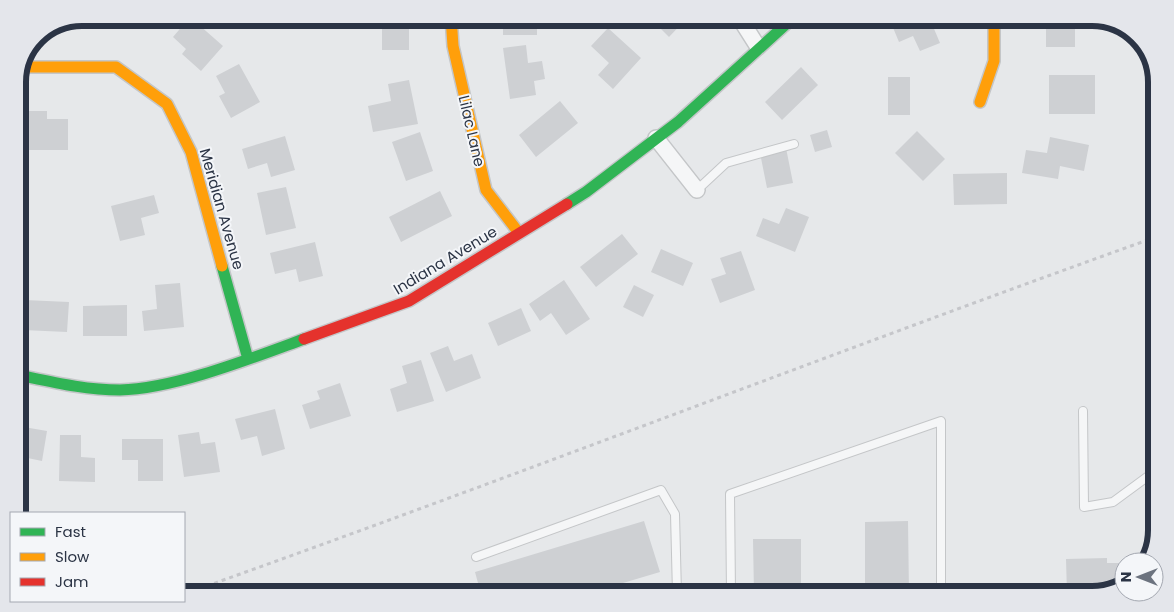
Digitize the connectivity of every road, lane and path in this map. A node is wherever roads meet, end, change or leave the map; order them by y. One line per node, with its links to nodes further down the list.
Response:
1 (452, 26): 11 (street, Lilac Lane)
2 (744, 26): 5 (street)
3 (784, 26): 5 (street, Indiana Avenue)
4 (995, 26): 7 (street)
5 (758, 47): 8 (street, Indiana Avenue)
6 (29, 67): 13 (street, Meridian Avenue)
7 (980, 102)
8 (656, 138): 10 (street); 11 (street, Indiana Avenue)
9 (794, 144): 10 (lane)
10 (697, 190)
11 (519, 233): 13 (street, Indiana Avenue)
12 (1148, 240): 18 (path)
13 (248, 360): 14 (street, Indiana Avenue)
14 (26, 377)
15 (1083, 411): 16 (lane)
16 (1148, 477)
17 (476, 557): 19 (lane)
18 (206, 586)
19 (676, 586)
20 (731, 586): 21 (lane)
21 (940, 586)

